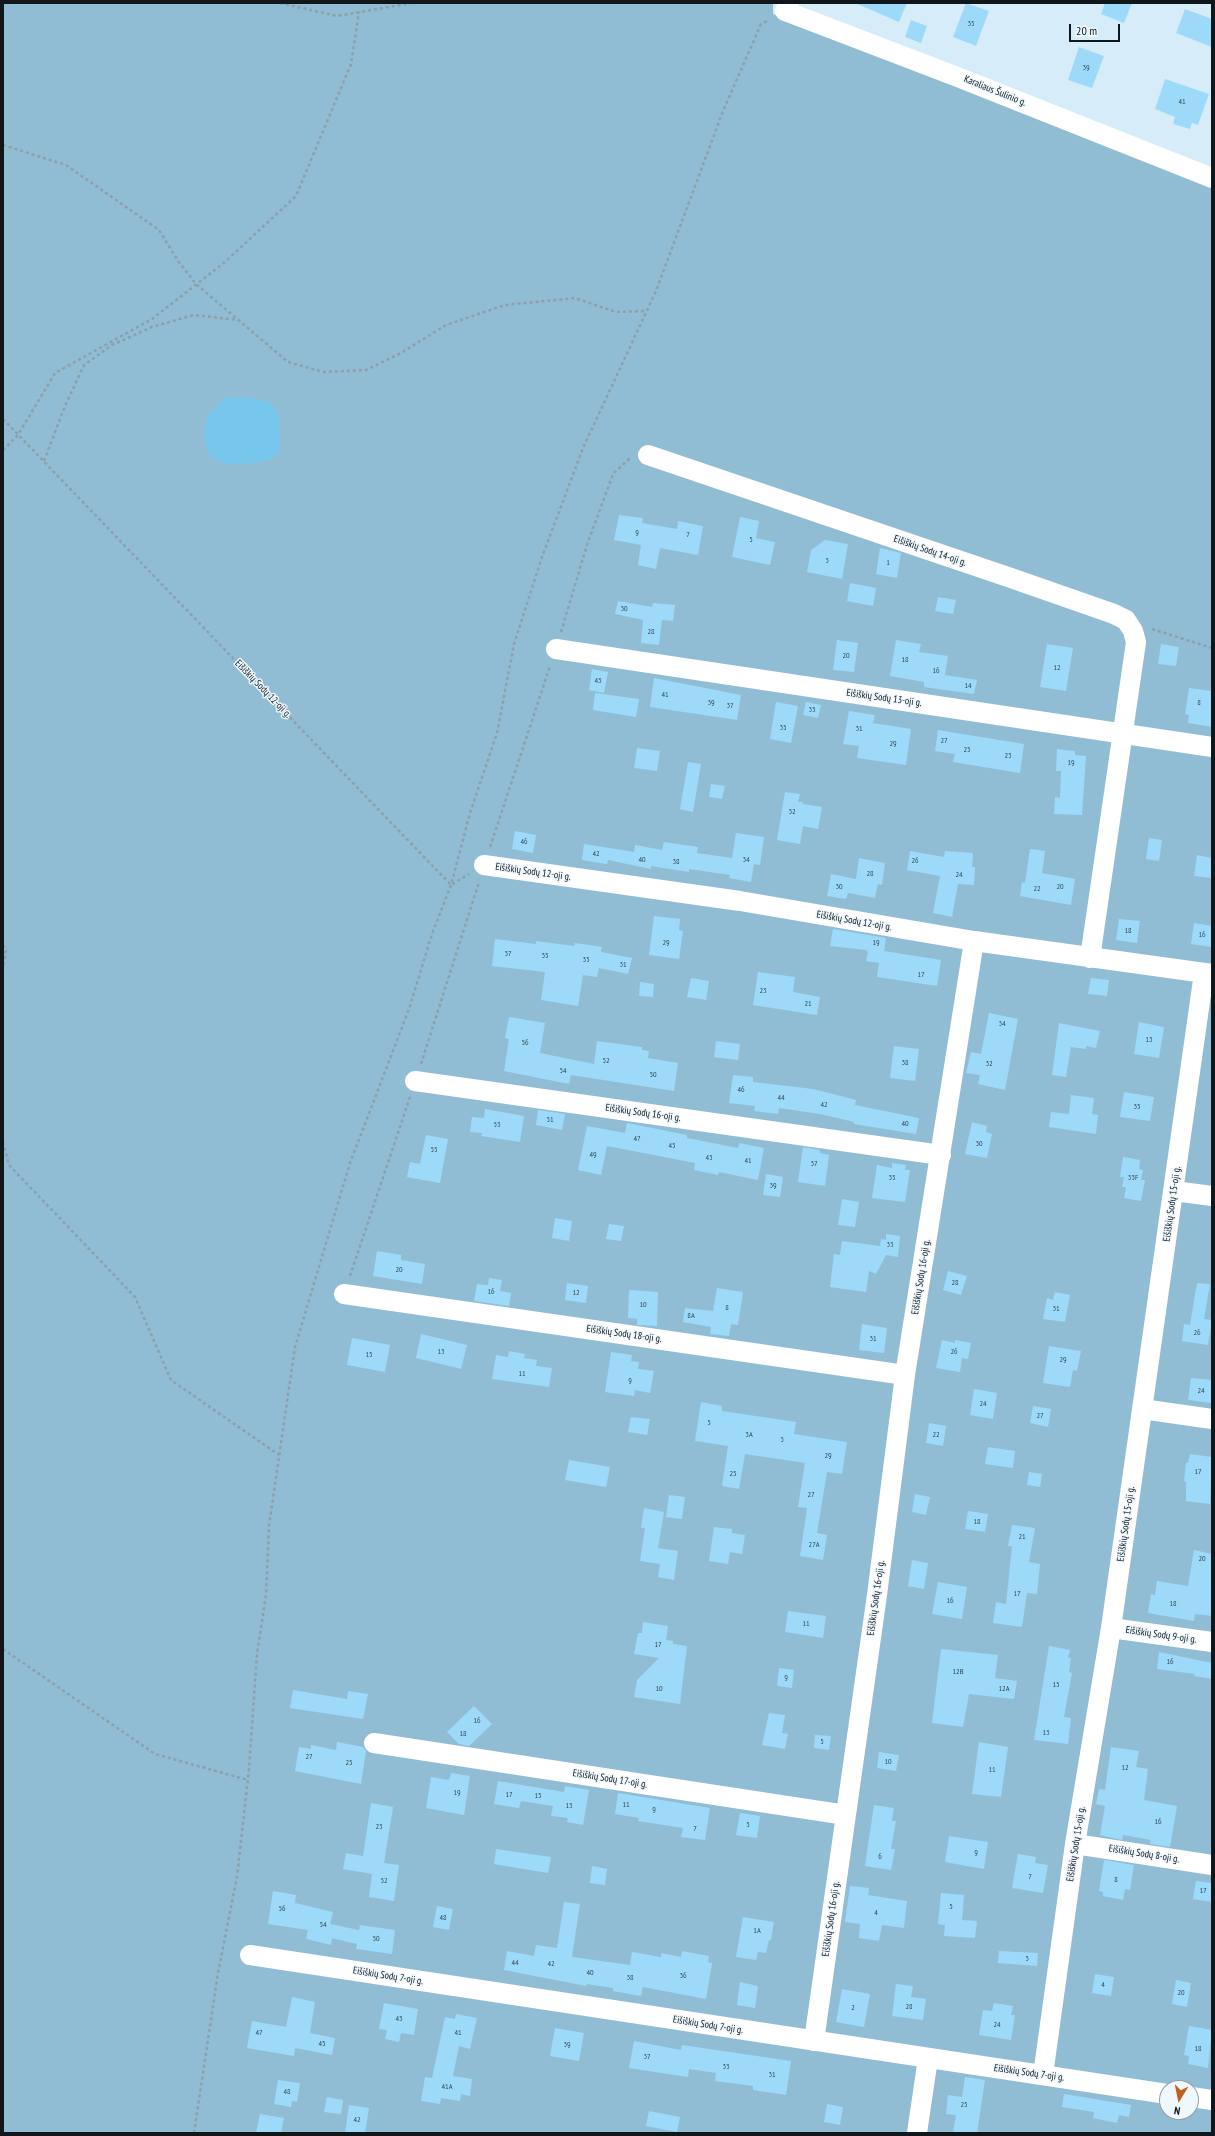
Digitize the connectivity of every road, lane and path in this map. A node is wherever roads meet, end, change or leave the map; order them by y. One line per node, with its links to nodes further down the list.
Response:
1 (280, 3): 4 (path)
2 (412, 3): 4 (path)
3 (787, 7): 6 (street, Karaliaus Šulinio g.); 8 (path)
4 (359, 12): 7 (path)
5 (3, 145): 7 (path)
6 (1212, 178)
7 (196, 284): 9 (path); 11 (path)
8 (647, 311): 9 (path); 21 (path)
9 (240, 320): 14 (path)
10 (3, 419): 11 (path, Eišiškių Sodų 12-oji g.)
11 (18, 435): 12 (path); 14 (path, Eišiškių Sodų 12-oji g.)
12 (3, 450)
13 (648, 455): 15 (street, Eišiškių Sodų 14-oji g.)
14 (44, 461): 21 (path, Eišiškių Sodų 12-oji g.)
15 (1126, 620): 16 (path); 18 (street)
16 (1212, 648)
17 (556, 649): 18 (street, Eišiškių Sodų 13-oji g.)
18 (1124, 733): 19 (street, Eišiškių Sodų 13-oji g.); 24 (street)
19 (1212, 747)
20 (484, 865): 21 (path, Eišiškių Sodų 12-oji g.); 22 (street, Eišiškių Sodų 12-oji g.)
21 (451, 885): 36 (path)
22 (974, 941): 24 (street, Eišiškių Sodų 12-oji g.); 29 (street, Eišiškių Sodų 16-oji g.)
23 (3, 945): 25 (path)
24 (1090, 958): 26 (street, Eišiškių Sodų 12-oji g.)
25 (3, 969)
26 (1208, 974): 30 (street, Eišiškių Sodų 15-oji g.)
27 (415, 1081): 29 (street, Eišiškių Sodų 16-oji g.)
28 (3, 1142): 36 (path)
29 (941, 1155): 33 (street, Eišiškių Sodų 16-oji g.)
30 (1174, 1190): 31 (street); 34 (street, Eišiškių Sodų 15-oji g.)
31 (1212, 1196)
32 (344, 1294): 33 (street, Eišiškių Sodų 18-oji g.)
33 (905, 1375): 42 (street, Eišiškių Sodų 16-oji g.)
34 (1142, 1409): 35 (street); 37 (street, Eišiškių Sodų 15-oji g.)
35 (1212, 1419)
36 (279, 1454): 41 (path)
37 (1111, 1628): 38 (street, Eišiškių Sodų 9-oji g.); 43 (street, Eišiškių Sodų 15-oji g.)
38 (1212, 1642)
39 (3, 1649): 41 (path)
40 (374, 1743): 42 (street, Eišiškių Sodų 17-oji g.)
41 (248, 1780): 52 (path)
42 (846, 1815): 46 (street, Eišiškių Sodų 16-oji g.)
43 (1076, 1844): 44 (street, Eišiškių Sodų 8-oji g.); 48 (street, Eišiškių Sodų 15-oji g.)
44 (1212, 1865)
45 (250, 1955): 46 (street, Eišiškių Sodų 7-oji g.)
46 (814, 2041): 47 (street, Eišiškių Sodų 7-oji g.)
47 (928, 2058): 48 (street, Eišiškių Sodų 7-oji g.); 53 (street)
48 (1043, 2075): 49 (street, Eišiškių Sodų 7-oji g.)
49 (1159, 2093)
50 (1199, 2098): 51 (street)
51 (1212, 2100)
52 (194, 2133)
53 (917, 2133)

